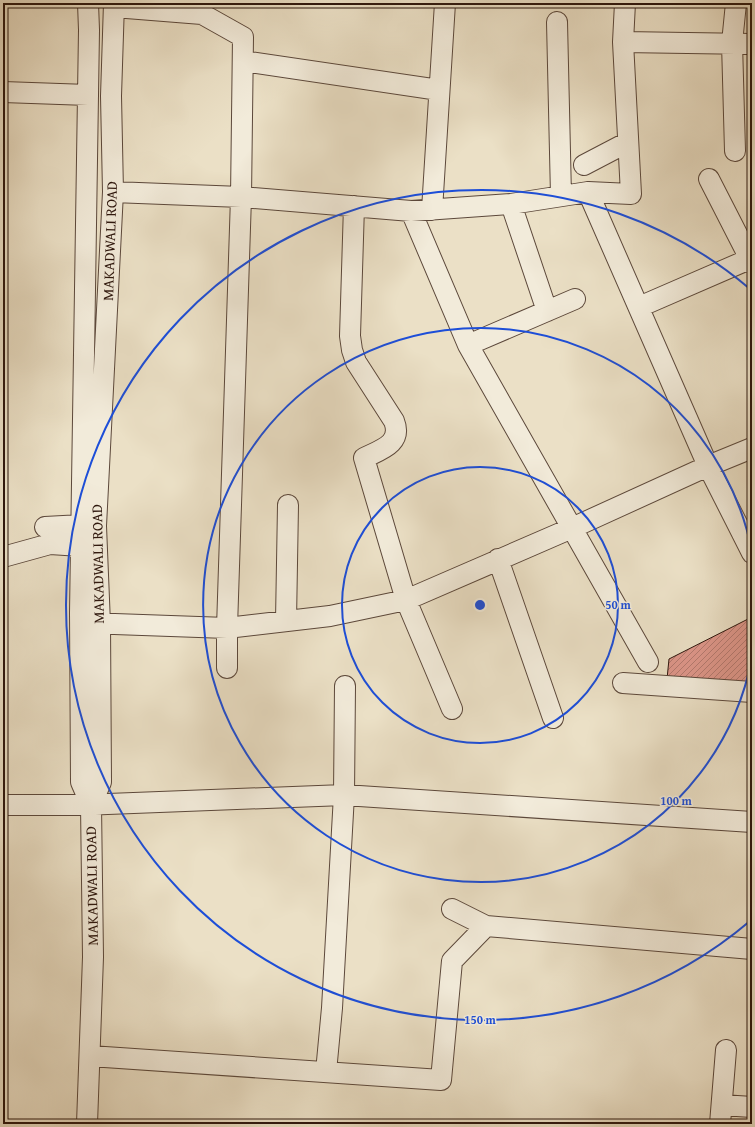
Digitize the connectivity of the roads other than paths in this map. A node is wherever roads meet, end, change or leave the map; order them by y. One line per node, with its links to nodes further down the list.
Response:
1 (88, 3): 14 (street)
2 (445, 3): 12 (street)
3 (625, 3): 8 (street)
4 (736, 3): 9 (street)
5 (114, 5): 6 (street); 19 (street, MAKADWALI ROAD)
6 (202, 9): 11 (street)
7 (557, 22): 21 (street)
8 (623, 42): 9 (street); 15 (street)
9 (732, 43): 10 (street); 16 (street)
10 (752, 44)
11 (243, 61): 12 (street); 22 (street)
12 (439, 90): 25 (street)
13 (3, 92): 14 (street)
14 (88, 95): 35 (street)
15 (628, 142): 17 (street); 20 (street)
16 (735, 151)
17 (584, 165)
18 (709, 178): 27 (street)
19 (113, 192): 22 (street); 44 (street, MAKADWALI ROAD)
20 (588, 192): 21 (street); 29 (street)
21 (560, 196): 23 (street)
22 (241, 197): 24 (street); 45 (street)
23 (511, 204): 25 (street); 30 (street)
24 (354, 206): 26 (street); 42 (street)
25 (432, 210): 26 (street)
26 (411, 211): 31 (street)
27 (751, 260): 29 (street)
28 (575, 299): 30 (street)
29 (639, 307): 33 (street)
30 (547, 311): 31 (street)
31 (468, 345): 37 (street)
32 (752, 448): 33 (street)
33 (708, 466): 37 (street); 39 (street)
34 (288, 505): 43 (street)
35 (82, 525): 36 (street); 38 (street)
36 (45, 527)
37 (572, 528): 41 (street); 46 (street)
38 (81, 546): 40 (street); 44 (street)
39 (752, 553)
40 (3, 557)
41 (498, 559): 42 (street); 52 (street)
42 (406, 600): 43 (street); 51 (street)
43 (286, 621): 45 (street)
44 (90, 623): 45 (street); 55 (street)
45 (227, 628): 47 (street)
46 (648, 662)
47 (227, 668)
48 (623, 683): 50 (street)
49 (345, 686): 53 (street)
50 (752, 692)
51 (452, 709)
52 (552, 718)
53 (344, 795): 55 (street); 56 (street); 62 (street)
54 (3, 805): 55 (street)
55 (91, 805): 61 (street, MAKADWALI ROAD)
56 (752, 822)
57 (452, 910): 58 (street)
58 (486, 926): 59 (street); 62 (street)
59 (752, 949)
60 (726, 1050): 63 (street)
61 (90, 1056): 62 (street); 65 (street, MAKADWALI ROAD)
62 (326, 1072)
63 (722, 1104): 64 (street); 66 (street)
64 (752, 1107)
65 (87, 1124)
66 (720, 1124)

